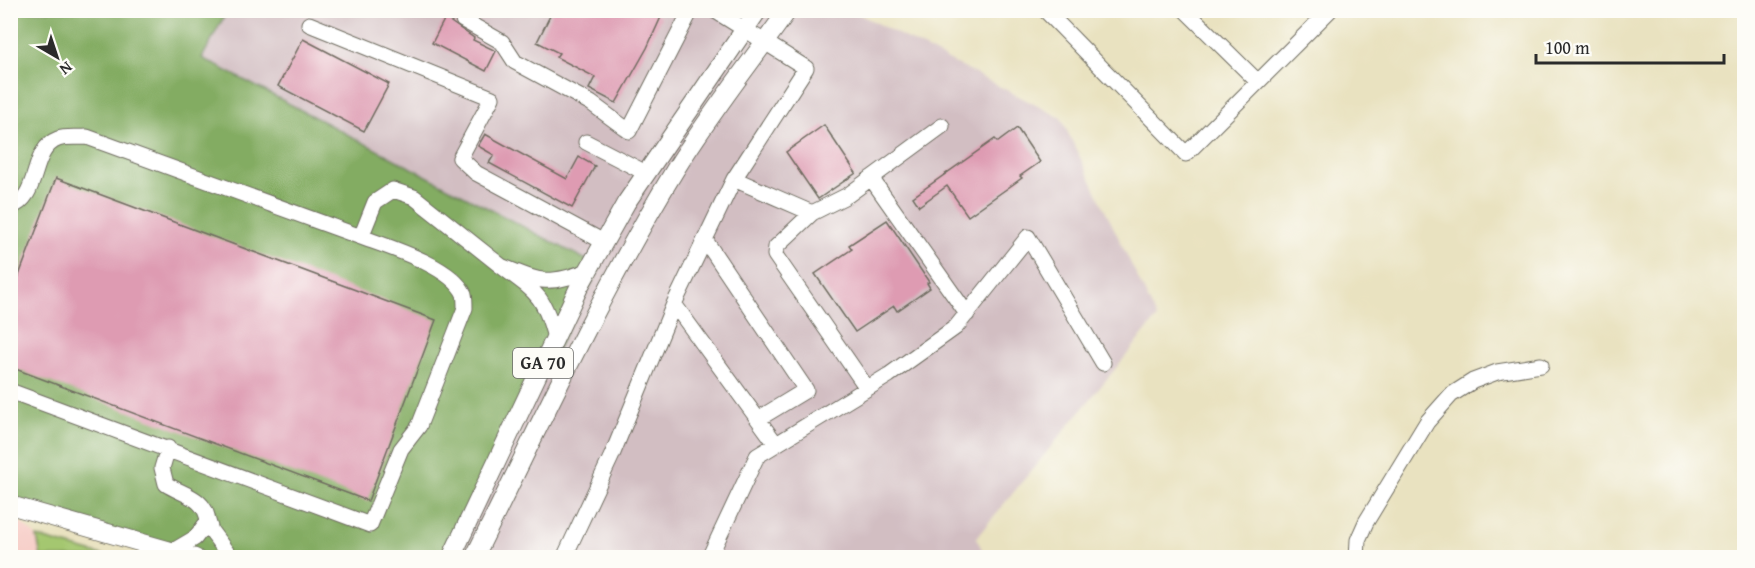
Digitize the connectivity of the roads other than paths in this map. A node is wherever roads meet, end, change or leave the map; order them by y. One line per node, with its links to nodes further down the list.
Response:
1 (691, 10): 8 (street)
2 (714, 10): 10 (street)
3 (758, 10): 10 (main road, GA 70)
4 (788, 10): 11 (main road, GA 70)
5 (1045, 10): 12 (street)
6 (1185, 10): 12 (street)
7 (1330, 10): 12 (street)
8 (463, 20)
9 (309, 24): 22 (street)
10 (745, 30): 11 (street); 15 (main road, GA 70)
11 (765, 43): 17 (street); 41 (main road, GA 70)
12 (1258, 82)
13 (942, 126): 16 (street)
14 (586, 142): 15 (street)
15 (646, 173): 22 (main road, GA 70)
16 (871, 178): 19 (street); 26 (street)
17 (734, 179): 19 (street); 21 (street)
18 (10, 207): 20 (street)
19 (812, 213): 30 (street)
20 (361, 237): 23 (street); 34 (street)
21 (705, 240): 25 (street); 32 (street)
22 (604, 242): 24 (main road, GA 70)
23 (501, 266): 24 (street); 27 (street)
24 (588, 271): 27 (main road, GA 70)
25 (674, 304): 32 (street); 42 (street)
26 (967, 314): 28 (street); 30 (street)
27 (555, 338): 40 (main road, GA 70)
28 (1103, 363)
29 (1541, 365): 44 (street)
30 (867, 388): 33 (street)
31 (10, 391): 34 (street)
32 (758, 419): 33 (street)
33 (776, 444): 43 (street)
34 (168, 448): 36 (street)
35 (10, 505): 37 (main road)
36 (208, 521): 37 (street); 39 (street)
37 (173, 551): 38 (main road)
38 (195, 558)
39 (231, 558)
40 (451, 558)
41 (474, 558)
42 (564, 558)
43 (709, 558)
44 (1357, 558)

